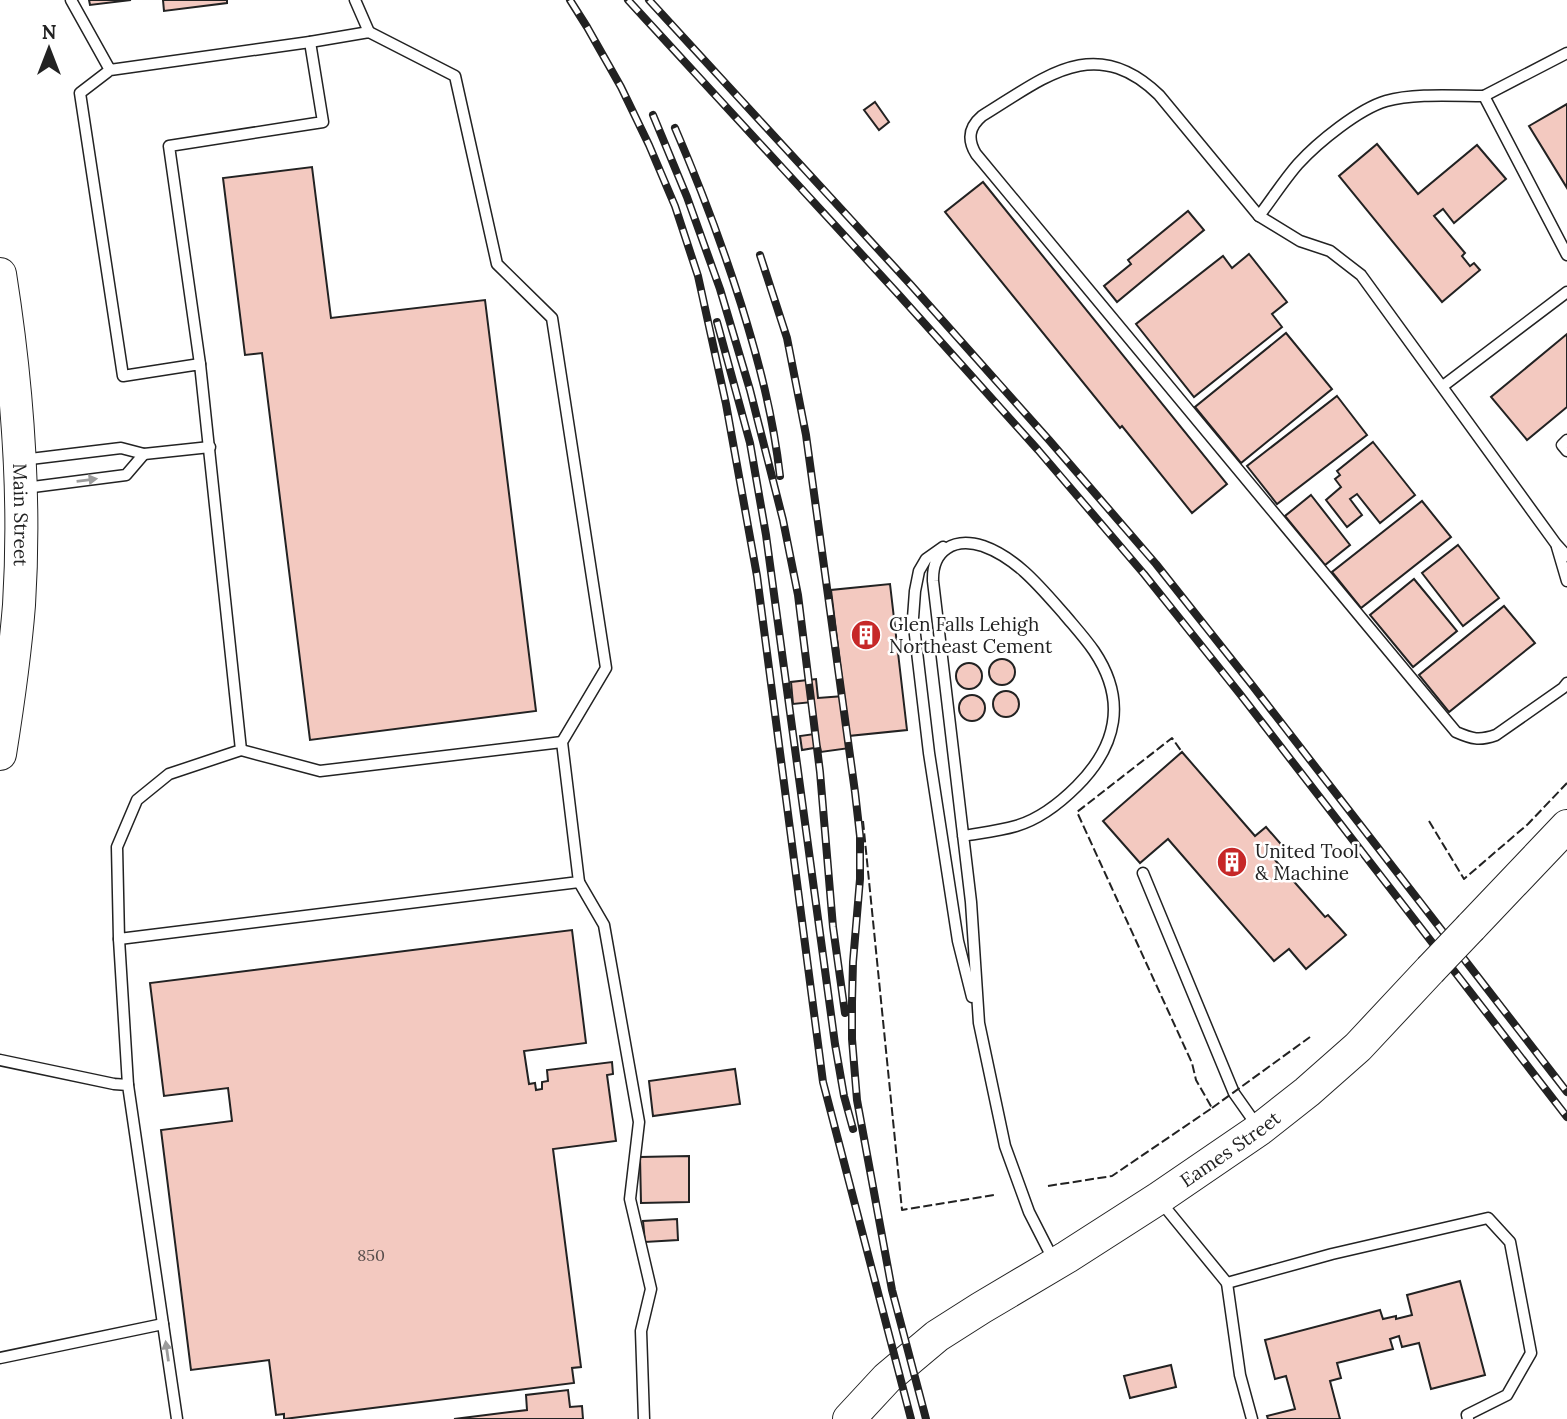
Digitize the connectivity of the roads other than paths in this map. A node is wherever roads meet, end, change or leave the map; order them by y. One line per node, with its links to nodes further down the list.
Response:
1 (71, 0): 6 (lane)
2 (355, 0): 3 (lane)
3 (369, 32): 4 (lane); 24 (lane)
4 (310, 42): 6 (lane); 12 (lane)
5 (1567, 53): 7 (lane)
6 (110, 70): 12 (lane)
7 (1484, 96): 8 (lane); 9 (lane)
8 (1259, 216): 13 (lane); 23 (lane)
9 (1567, 256)
10 (0, 274): 18 (main road, Main Street)
11 (1567, 292): 13 (lane)
12 (200, 364): 15 (lane)
13 (1443, 386): 20 (lane)
14 (1567, 440): 16 (lane)
15 (210, 447): 17 (lane); 25 (lane)
16 (1567, 451)
17 (144, 454): 18 (lane); 18 (lane, one-way to 17)
18 (19, 474): 26 (main road, Main Street)
19 (956, 543): 28 (lane); 28 (lane); 32 (lane)
20 (1556, 544): 21 (lane); 22 (lane)
21 (1567, 556)
22 (1567, 581)
23 (1567, 683)
24 (562, 742): 25 (lane); 30 (lane)
25 (241, 750): 31 (lane)
26 (0, 754)
27 (1567, 826): 35 (main road, Eames Street, bridge)
28 (963, 836): 32 (lane)
29 (1143, 873): 35 (lane)
30 (579, 882): 31 (lane); 42 (lane)
31 (119, 939): 34 (lane)
32 (979, 1023): 37 (lane)
33 (0, 1060): 34 (lane)
34 (128, 1085): 39 (lane)
35 (1260, 1129): 36 (main road, Eames Street)
36 (1159, 1198): 37 (main road, Eames Street); 38 (lane)
37 (1056, 1264): 43 (main road, Eames Street)
38 (1227, 1283): 44 (lane); 45 (lane)
39 (163, 1324): 40 (lane); 41 (lane, one-way to 39)
40 (0, 1358)
41 (177, 1419)
42 (644, 1419)
43 (849, 1419)
44 (1252, 1419)
45 (1468, 1419)

